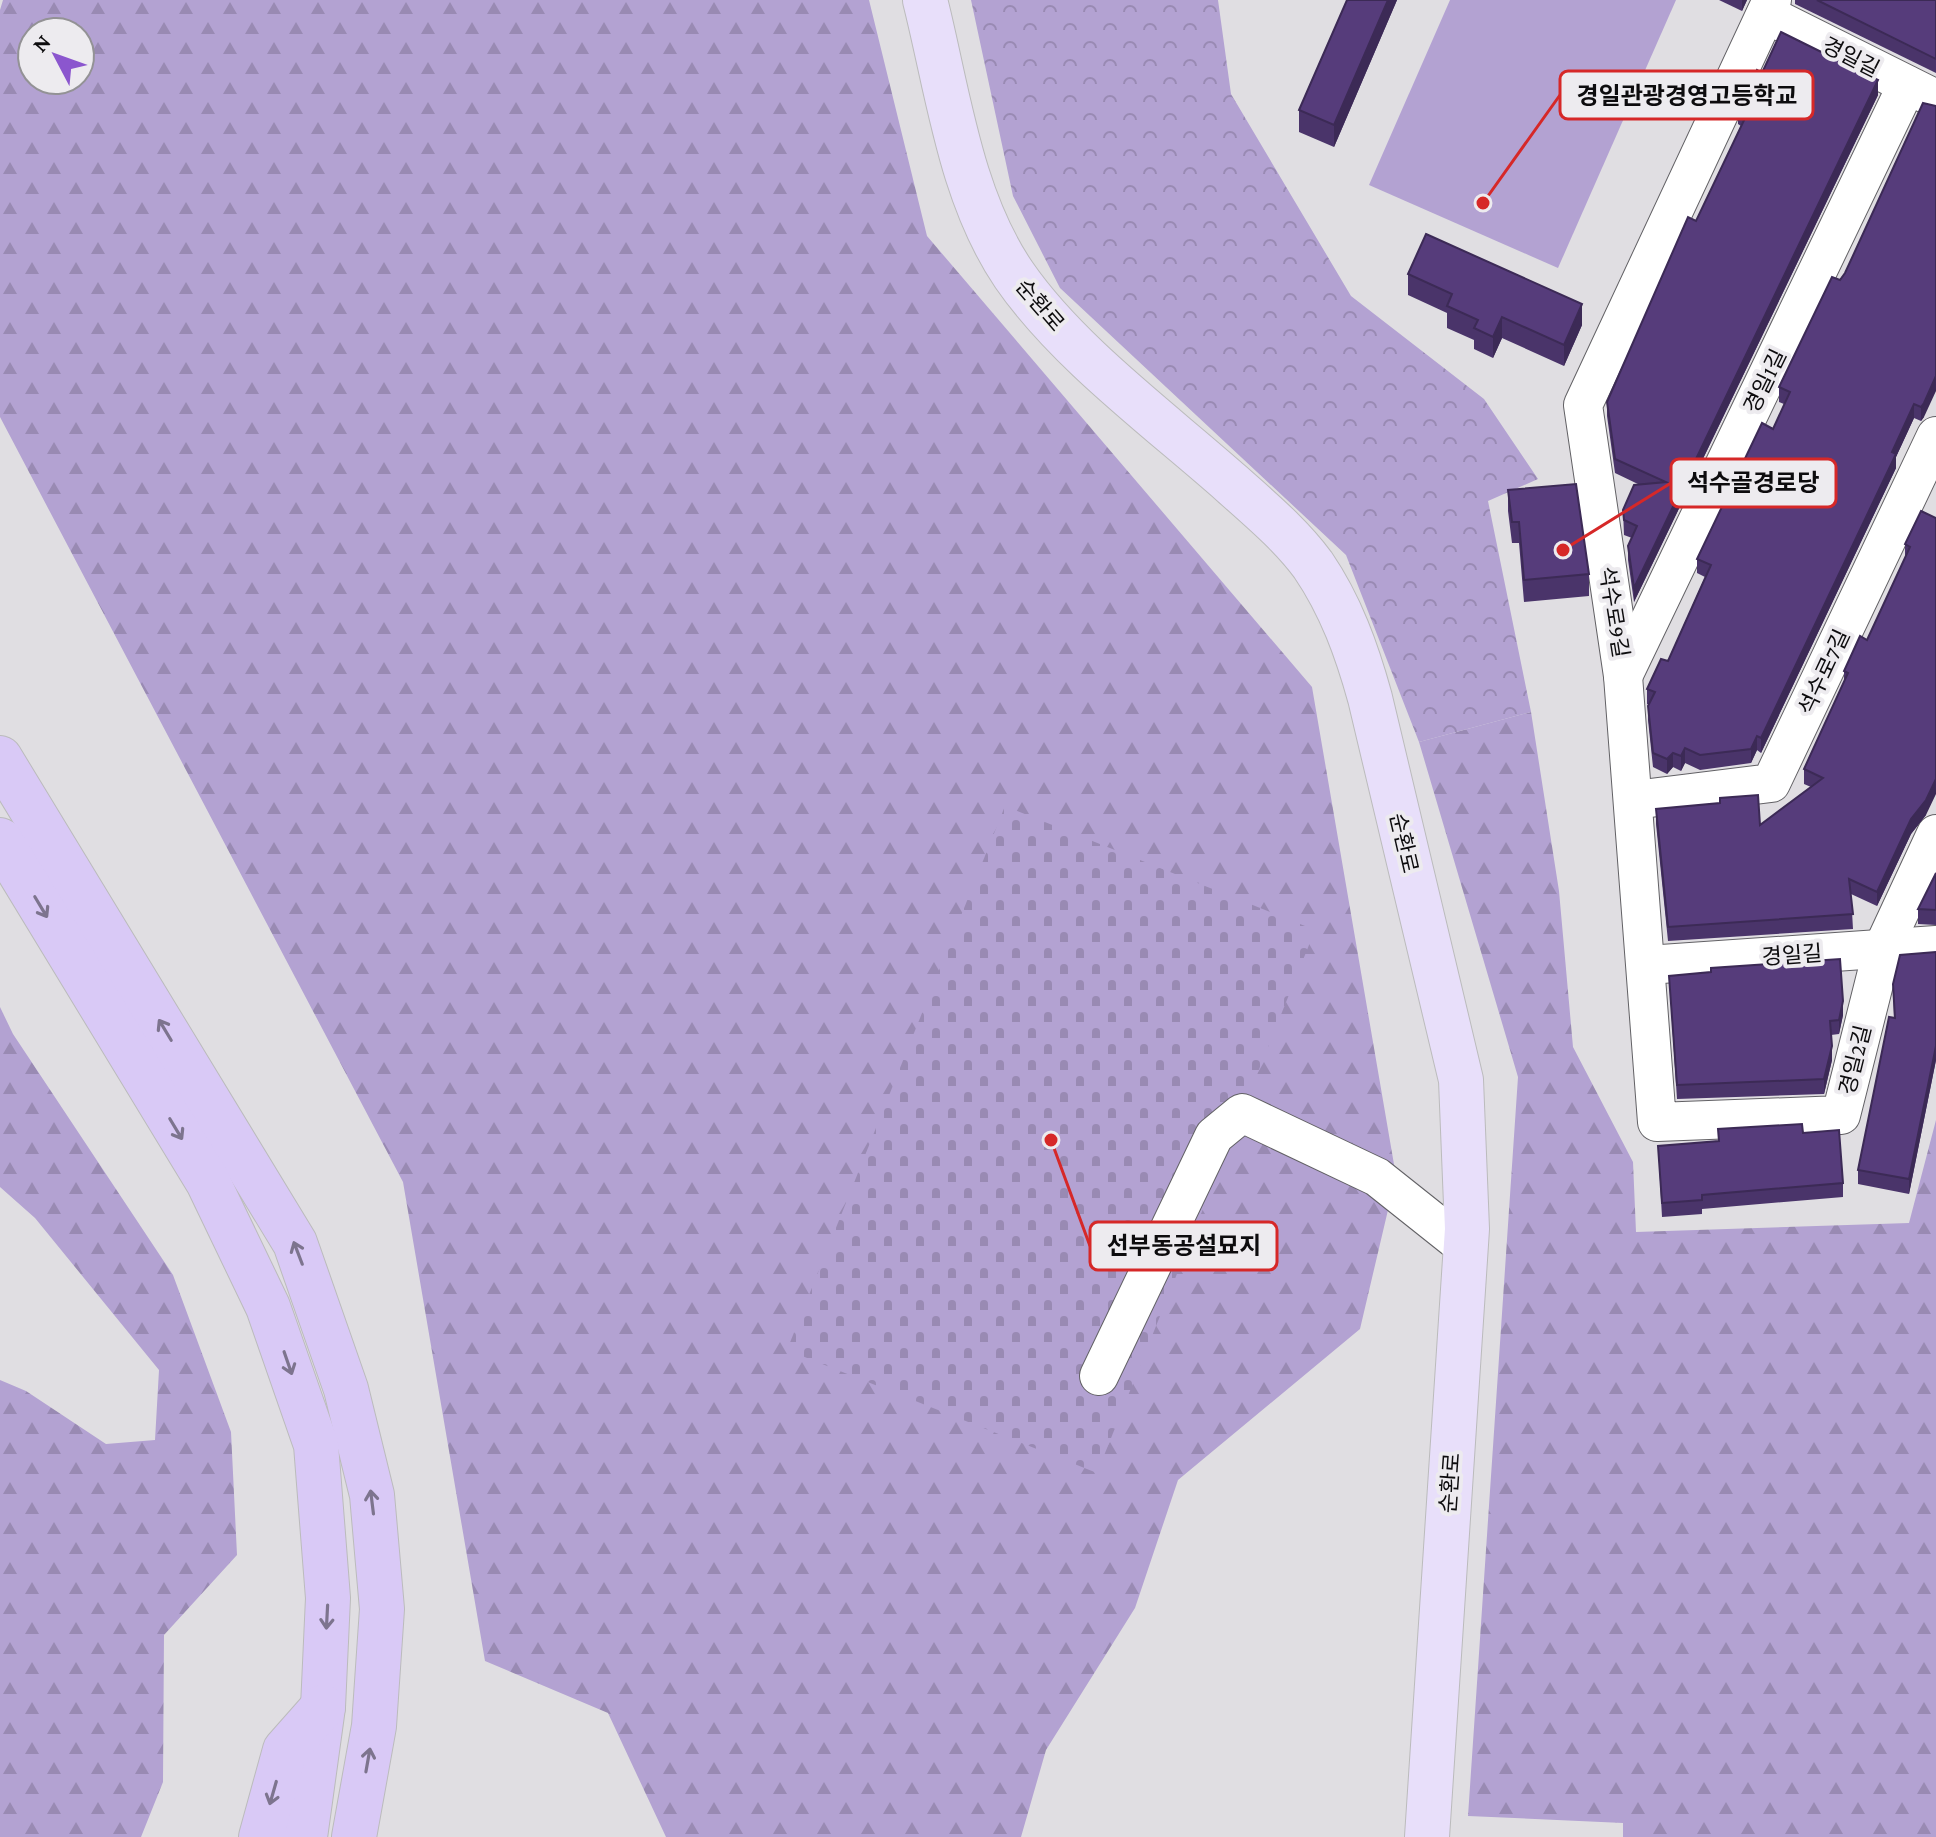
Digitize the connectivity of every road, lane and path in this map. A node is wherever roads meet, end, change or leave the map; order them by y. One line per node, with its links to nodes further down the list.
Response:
1 (925, 0): 15 (main road, 순환로)
2 (1769, 7): 3 (street, 경일길); 6 (street, 석수로9길)
3 (1922, 92): 6 (street, 경일1길)
4 (1936, 436): 5 (street, 석수로7길)
5 (1923, 495): 8 (street, 석수로7길)
6 (1623, 676): 8 (street, 석수로9길)
7 (0, 758): 20 (highway, one-way to 7)
8 (1634, 800): 13 (street, 석수로9길)
9 (1936, 834): 12 (street, 경일2길)
10 (0, 840): 17 (highway, one-way to 17)
11 (1936, 945): 12 (street, 경일길)
12 (1883, 948): 13 (street, 경일길); 14 (street, 경일2길)
13 (1647, 965): 14 (street, 석수로9길)
14 (1657, 1122)
15 (1465, 1247): 16 (street); 21 (main road, 순환로)
16 (1099, 1376)
17 (323, 1707): 18 (highway, one-way to 18); 19 (highway)
18 (261, 1837)
19 (305, 1837)
20 (354, 1837)
21 (1427, 1837)

